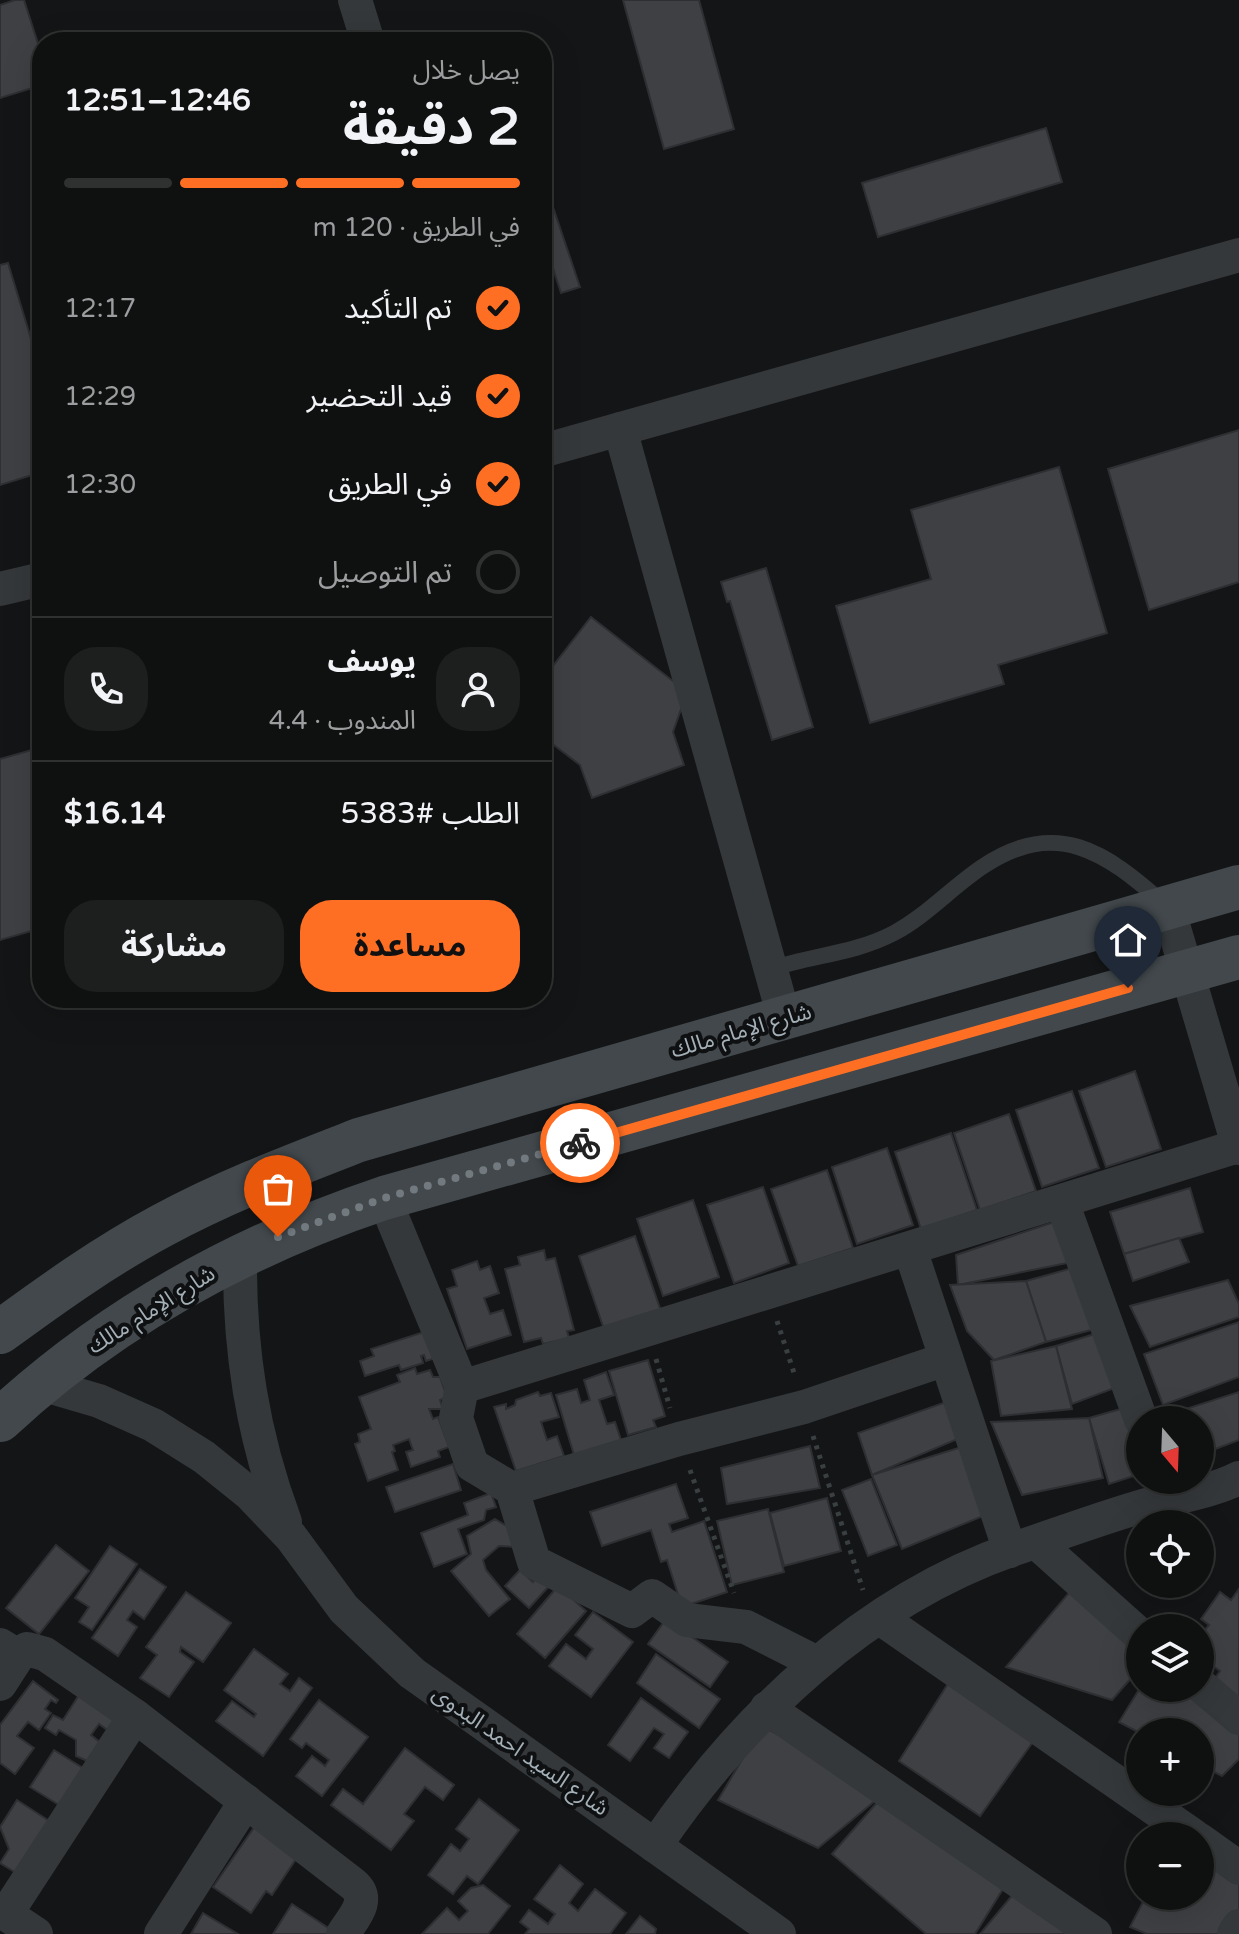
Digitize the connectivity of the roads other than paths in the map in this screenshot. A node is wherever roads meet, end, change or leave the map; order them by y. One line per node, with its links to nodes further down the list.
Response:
1 (355, 0): 2 (street)
2 (365, 32)
3 (1239, 255): 4 (street)
4 (620, 429): 5 (street); 11 (street)
5 (552, 448)
6 (32, 581): 7 (street)
7 (0, 589)
8 (1239, 887): 9 (street, شارع الإمام مالك)
9 (1168, 908): 11 (lane); 12 (street); 13 (street, شارع الإمام مالك)
10 (1239, 957): 12 (street, شارع الإمام مالك)
11 (771, 969): 13 (street)
12 (1188, 971): 14 (street); 15 (street, شارع الإمام مالك)
13 (784, 1017): 19 (street, شارع الإمام مالك)
14 (1239, 1147): 16 (street)
15 (384, 1198): 18 (street, شارع الإمام مالك); 22 (street)
16 (1062, 1202): 17 (street); 23 (street)
17 (910, 1249): 20 (street); 22 (street)
18 (240, 1255): 21 (street, شارع الإمام مالك); 29 (street, شارع السيد احمد البدوى)
19 (0, 1332)
20 (946, 1359): 27 (street); 30 (street)
21 (41, 1384): 24 (street, شارع الإمام مالك); 29 (street, شارع السيد احمد البدوى)
22 (462, 1387): 27 (street)
23 (1136, 1406)
24 (0, 1420)
25 (1236, 1483): 26 (street)
26 (1214, 1485)
27 (512, 1489): 34 (street)
28 (1154, 1494): 30 (street)
29 (291, 1537): 41 (street, شارع السيد احمد البدوى)
30 (1023, 1547): 31 (street); 32 (street)
31 (880, 1618): 34 (street); 40 (street)
32 (1126, 1624)
33 (6, 1661): 37 (street)
34 (817, 1663): 36 (street)
35 (1214, 1697): 38 (street)
36 (767, 1708): 41 (street); 49 (street)
37 (135, 1716): 39 (street); 44 (street)
38 (1239, 1718)
39 (246, 1801): 46 (street); 47 (street)
40 (1174, 1822)
41 (655, 1846): 48 (street, شارع السيد احمد البدوى)
42 (1214, 1850): 43 (street)
43 (1239, 1868)
44 (18, 1924)
45 (1239, 1926): 50 (street)
46 (161, 1934)
47 (343, 1934)
48 (779, 1934)
49 (1095, 1934)
50 (1234, 1934)

